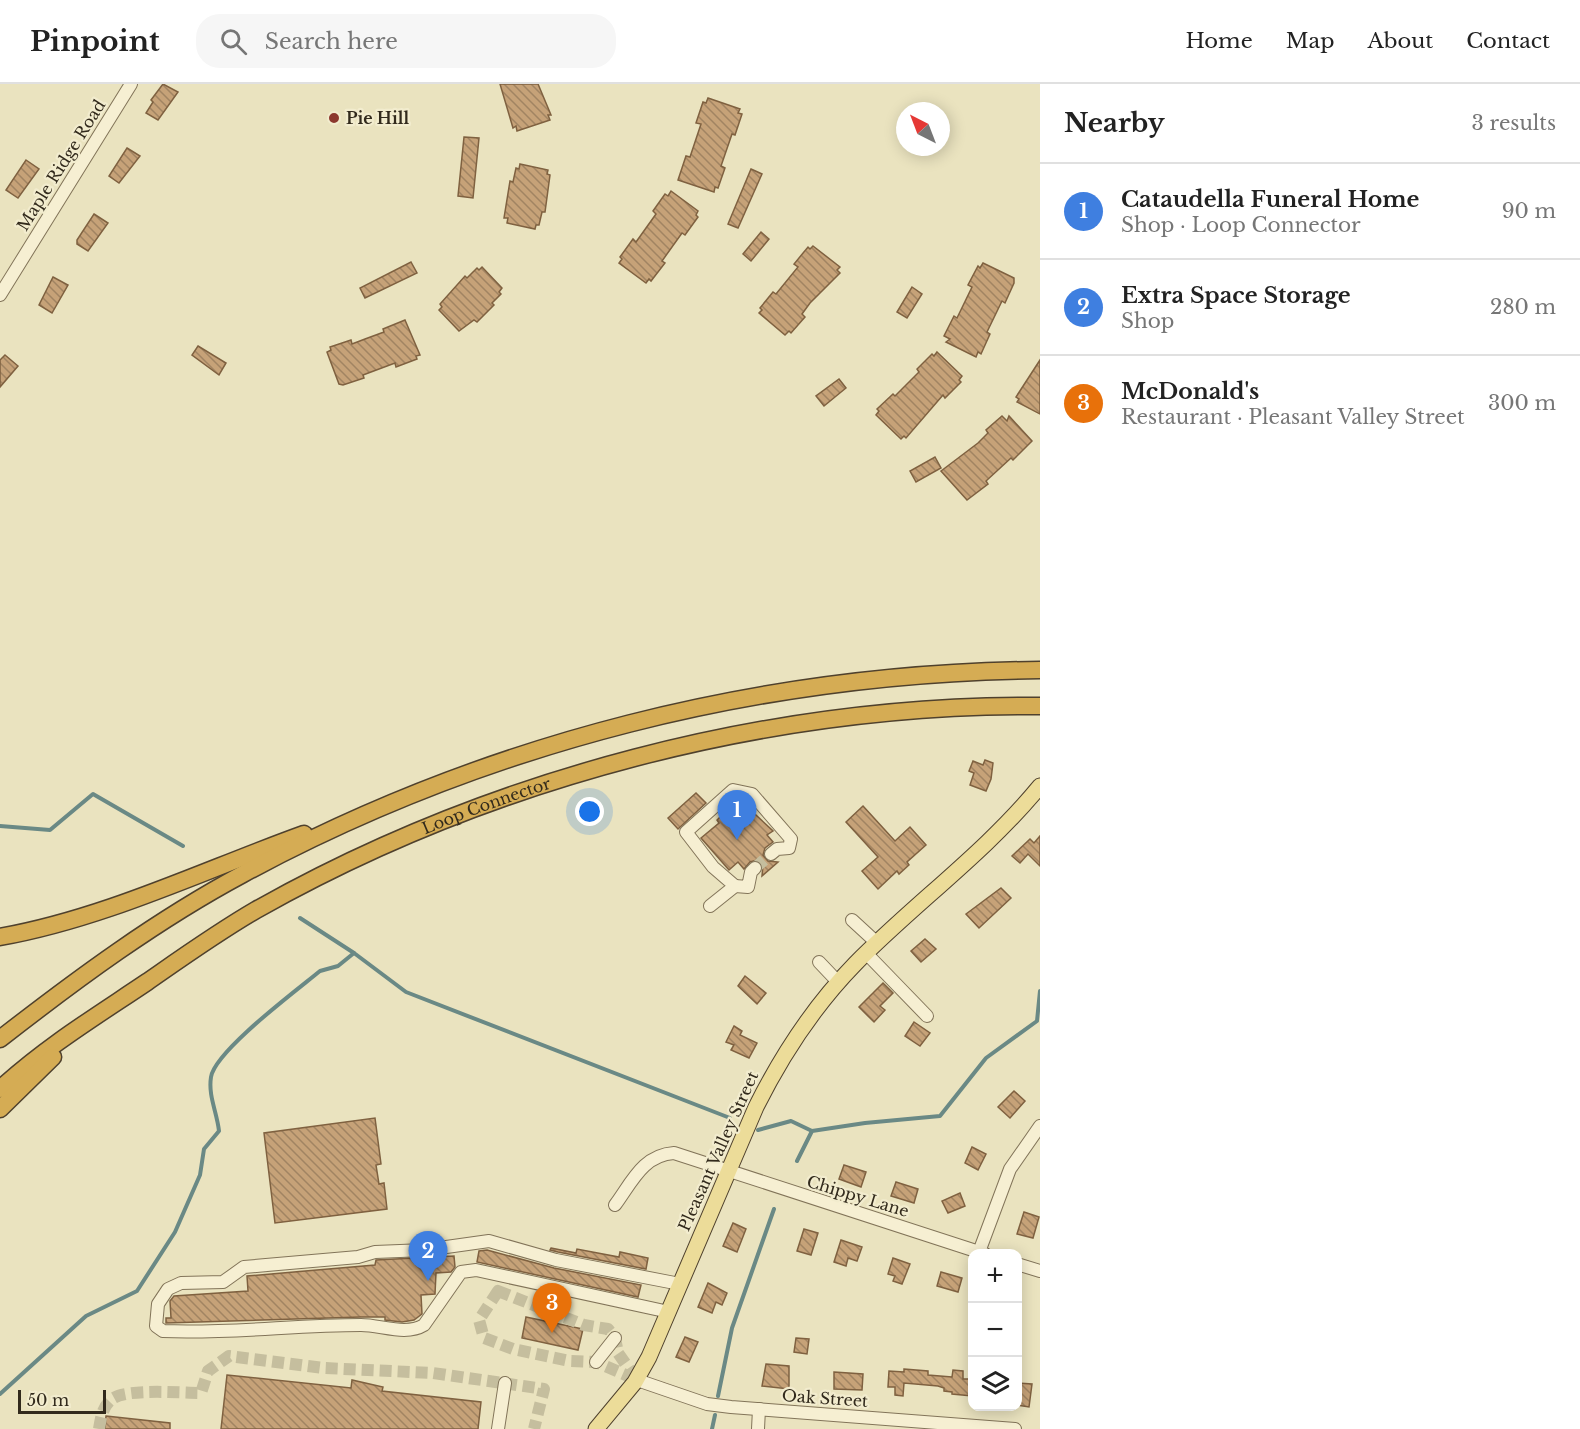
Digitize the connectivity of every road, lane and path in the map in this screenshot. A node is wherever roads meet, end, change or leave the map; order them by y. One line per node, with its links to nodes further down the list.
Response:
1 (131, 84): 2 (street, Maple Ridge Road)
2 (0, 295)
3 (1040, 670): 6 (highway)
4 (1040, 706): 16 (highway, Loop Connector)
5 (1040, 786): 13 (main road, Pleasant Valley Street)
6 (387, 804): 12 (highway); 18 (highway)
7 (771, 854): 9 (street)
8 (755, 868): 9 (street)
9 (742, 886): 10 (street)
10 (710, 906)
11 (852, 920): 13 (street)
12 (0, 937)
13 (872, 948): 15 (main road, Pleasant Valley Street); 17 (street)
14 (819, 962): 15 (street)
15 (838, 982): 22 (main road, Pleasant Valley Street)
16 (100, 1011): 19 (highway, Loop Connector); 20 (highway)
17 (927, 1016)
18 (0, 1039)
19 (0, 1089)
20 (0, 1109)
21 (1040, 1126): 25 (street, Chippy Lane)
22 (727, 1170): 23 (street, Chippy Lane); 24 (street, Chippy Lane); 28 (main road, Pleasant Valley Street)
23 (615, 1205)
24 (970, 1249)
25 (983, 1249)
26 (1022, 1266): 27 (street)
27 (1040, 1271)
28 (680, 1284): 29 (main road, Pleasant Valley Street); 29 (street)
29 (669, 1312): 32 (main road, Pleasant Valley Street)
30 (615, 1338): 31 (street)
31 (596, 1362)
32 (637, 1380): 34 (street, Oak Street); 36 (main road, Pleasant Valley Street)
33 (504, 1383): 35 (street)
34 (759, 1409): 37 (street); 38 (street, Oak Street)
35 (498, 1429)
36 (596, 1429)
37 (758, 1429)
38 (1015, 1429)

